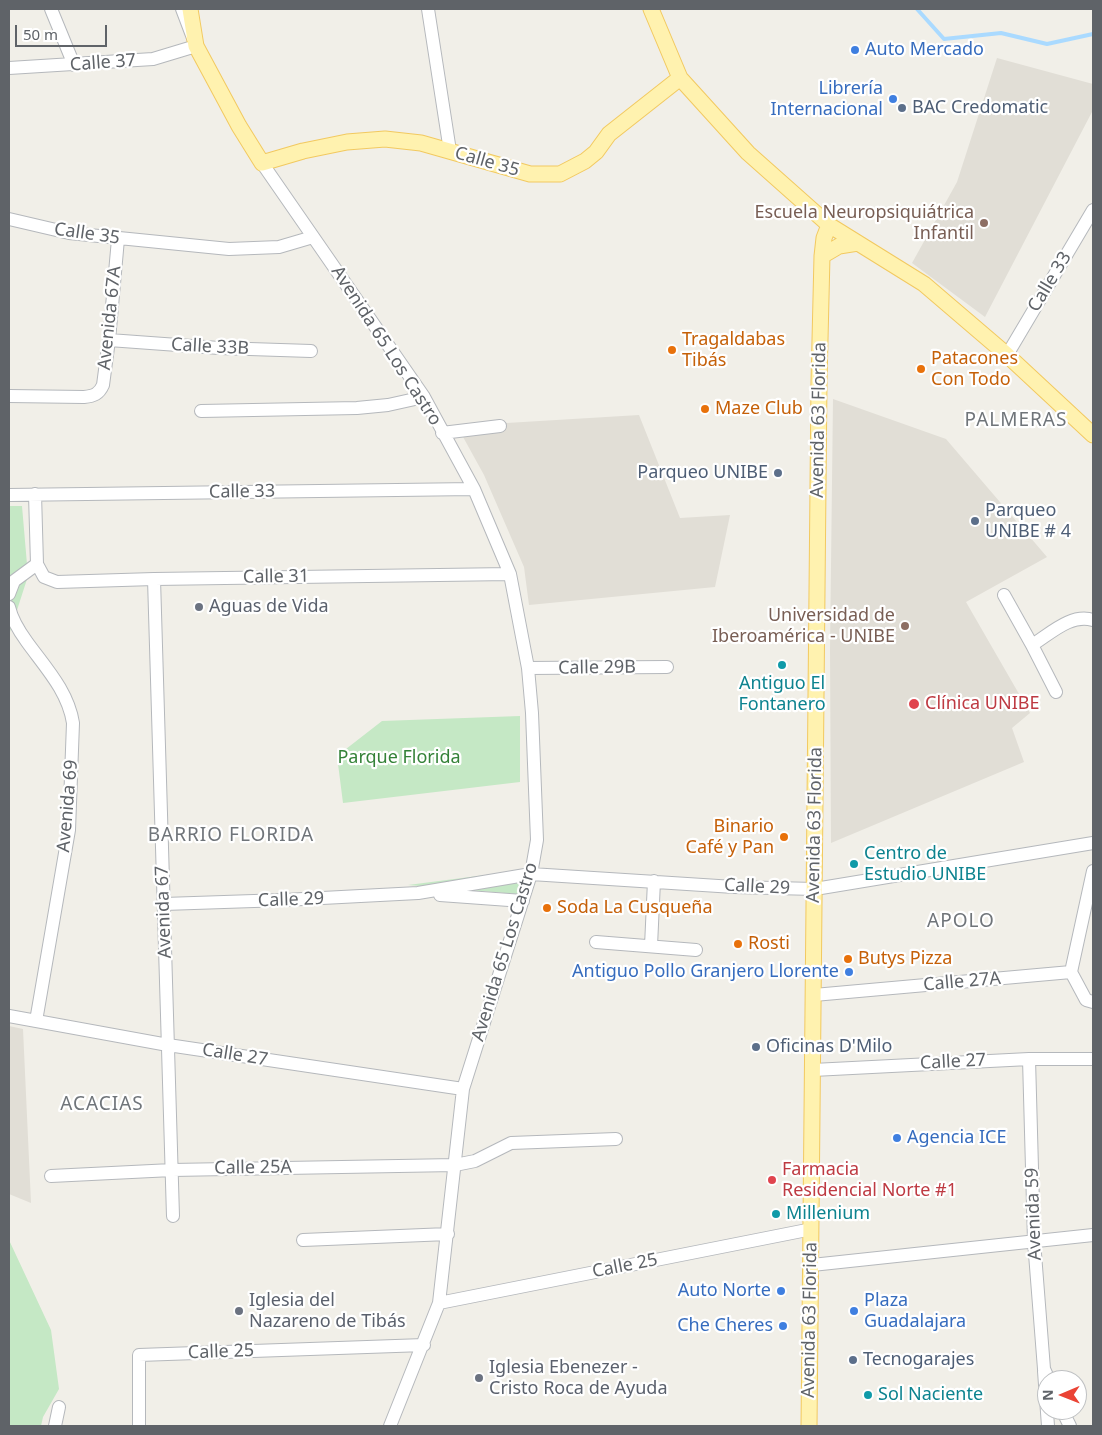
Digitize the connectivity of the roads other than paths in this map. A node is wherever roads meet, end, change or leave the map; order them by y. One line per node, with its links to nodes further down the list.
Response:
1 (51, 9): 7 (street)
2 (182, 9): 6 (street)
3 (190, 9): 6 (main road, Avenida 65 Los Castro)
4 (428, 9): 10 (street)
5 (651, 9): 9 (main road)
6 (196, 46): 7 (street, Calle 37); 11 (main road, Avenida 65 Los Castro)
7 (74, 65): 8 (street, Calle 37)
8 (9, 68)
9 (680, 78): 10 (main road, Calle 35); 14 (main road)
10 (450, 151): 11 (main road, Calle 35)
11 (262, 163): 15 (street, Avenida 65 Los Castro)
12 (1093, 210): 21 (street, Calle 33)
13 (9, 219): 16 (street, Calle 35)
14 (829, 224): 17 (main road); 18 (main road, Avenida 63 Florida)
15 (313, 237): 16 (street, Calle 35); 23 (street, Avenida 65 Los Castro)
16 (118, 239): 19 (street, Avenida 67A)
17 (858, 243): 18 (main road); 21 (main road)
18 (822, 256): 46 (main road, Avenida 63 Florida)
19 (109, 340): 20 (street, Calle 33B); 22 (street, Avenida 67A)
20 (311, 351)
21 (1007, 355): 27 (main road)
22 (9, 396)
23 (424, 397): 24 (street); 26 (street, Avenida 65 Los Castro)
24 (201, 411)
25 (500, 426): 26 (street)
26 (442, 433): 28 (street, Avenida 65 Los Castro)
27 (1093, 435)
28 (474, 489): 29 (street, Calle 33); 32 (street, Avenida 65 Los Castro)
29 (35, 494): 30 (street, Calle 33); 31 (street)
30 (9, 495)
31 (37, 564): 33 (street, Calle 31); 34 (street)
32 (510, 574): 33 (street, Calle 31); 40 (street, Avenida 65 Los Castro)
33 (154, 579): 49 (street, Avenida 67)
34 (9, 594)
35 (1004, 596): 38 (street)
36 (9, 607): 57 (street, Avenida 69)
37 (1093, 620): 38 (street)
38 (1032, 645): 41 (street)
39 (667, 667): 40 (street, Calle 29B)
40 (528, 668): 44 (street, Avenida 65 Los Castro)
41 (1056, 692)
42 (1093, 843): 46 (street, Calle 29)
43 (1093, 871): 53 (street)
44 (531, 874): 45 (street, Calle 29); 47 (street, Calle 29); 48 (street, Avenida 65 Los Castro)
45 (654, 881): 46 (street, Calle 29); 51 (street)
46 (815, 890): 54 (main road, Avenida 63 Florida)
47 (418, 893): 48 (street, Calle 29); 49 (street, Calle 29)
48 (523, 901): 62 (street, Avenida 65 Los Castro)
49 (164, 904): 58 (street, Avenida 67)
50 (596, 942): 51 (street)
51 (651, 946): 52 (street)
52 (696, 950)
53 (1071, 972): 54 (street, Calle 27A); 55 (street)
54 (814, 995): 61 (main road, Avenida 63 Florida)
55 (1093, 1002)
56 (9, 1016): 57 (street, Calle 27)
57 (36, 1021): 58 (street, Calle 27)
58 (168, 1045): 62 (street, Calle 27); 65 (street, Avenida 67)
59 (1029, 1058): 60 (street, Calle 27); 61 (street, Calle 27); 72 (street, Avenida 59)
60 (1093, 1059)
61 (813, 1070): 68 (main road, Avenida 63 Florida)
62 (463, 1089): 64 (street, Avenida 65 Los Castro)
63 (616, 1139): 64 (street, Calle 25A)
64 (454, 1164): 65 (street, Calle 25A); 69 (street, Avenida 65 Los Castro)
65 (172, 1170): 66 (street, Calle 25A); 67 (street, Avenida 67)
66 (51, 1176)
67 (173, 1216)
68 (812, 1230): 73 (main road, Avenida 63 Florida); 74 (street, Calle 25)
69 (448, 1234): 71 (street); 74 (street, Avenida 65 Los Castro)
70 (1093, 1235): 72 (street)
71 (303, 1240)
72 (1034, 1241): 73 (street); 76 (street, Avenida 59)
73 (812, 1264): 81 (main road, Avenida 63 Florida)
74 (439, 1303): 75 (street, Avenida 65 Los Castro)
75 (424, 1345): 79 (street, Calle 25); 80 (street, Avenida 65 Los Castro)
76 (1046, 1370)
77 (58, 1407): 78 (street)
78 (55, 1426)
79 (139, 1426)
80 (390, 1426)
81 (809, 1426)

